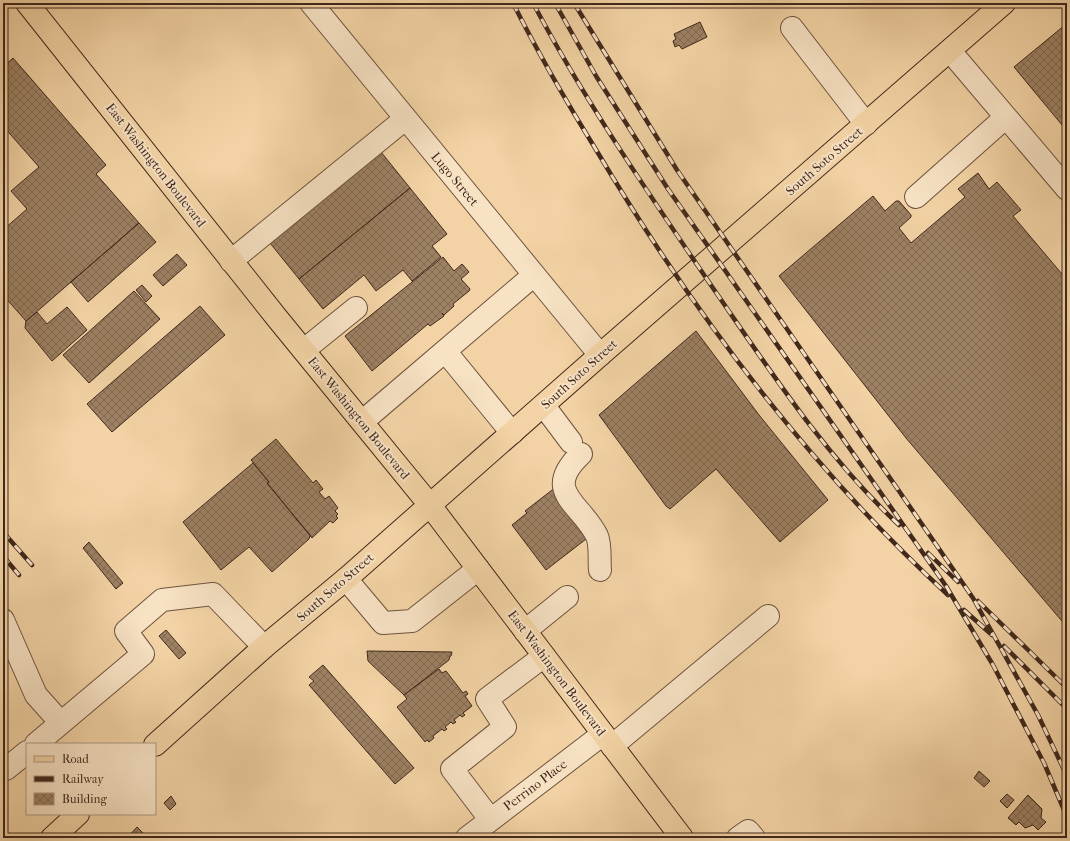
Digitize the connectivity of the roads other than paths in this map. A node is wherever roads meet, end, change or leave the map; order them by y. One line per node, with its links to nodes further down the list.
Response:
1 (27, 3): 11 (main road, East Washington Boulevard)
2 (311, 3): 7 (street, Lugo Street)
3 (1004, 3): 5 (main road, South Soto Street)
4 (792, 28): 8 (street)
5 (950, 51): 6 (street); 8 (main road, South Soto Street)
6 (1006, 116): 9 (street); 10 (street)
7 (405, 119): 11 (street); 12 (street, Lugo Street)
8 (866, 124): 16 (main road, South Soto Street)
9 (1067, 189)
10 (916, 197)
11 (231, 261): 14 (main road, East Washington Boulevard)
12 (534, 275): 15 (street); 16 (street, Lugo Street)
13 (356, 308): 14 (street)
14 (304, 350): 18 (main road, East Washington Boulevard)
15 (445, 351): 18 (street); 19 (street)
16 (600, 355): 17 (main road, South Soto Street)
17 (544, 406): 19 (main road, South Soto Street); 22 (street)
18 (362, 421): 20 (main road, East Washington Boulevard)
19 (512, 433): 20 (main road, South Soto Street)
20 (429, 504): 21 (main road, East Washington Boulevard); 23 (main road, South Soto Street)
21 (478, 569): 23 (street); 27 (main road, East Washington Boulevard)
22 (600, 570)
23 (346, 579): 28 (main road, South Soto Street)
24 (567, 596): 27 (street)
25 (768, 616): 31 (street, Perrino Place)
26 (3, 620): 30 (street)
27 (525, 631): 29 (main road, East Washington Boulevard)
28 (264, 647): 30 (street); 33 (main road, South Soto Street)
29 (544, 656): 31 (main road, East Washington Boulevard); 37 (street)
30 (61, 723): 32 (street)
31 (607, 740): 37 (street, Perrino Place); 40 (main road, East Washington Boulevard)
32 (37, 743)
33 (156, 744)
34 (26, 753): 35 (street)
35 (3, 765)
36 (77, 815): 38 (main road)
37 (490, 819): 39 (street, Perrino Place)
38 (52, 838)
39 (467, 838)
40 (682, 838)
41 (738, 838): 42 (street)
42 (754, 838)

